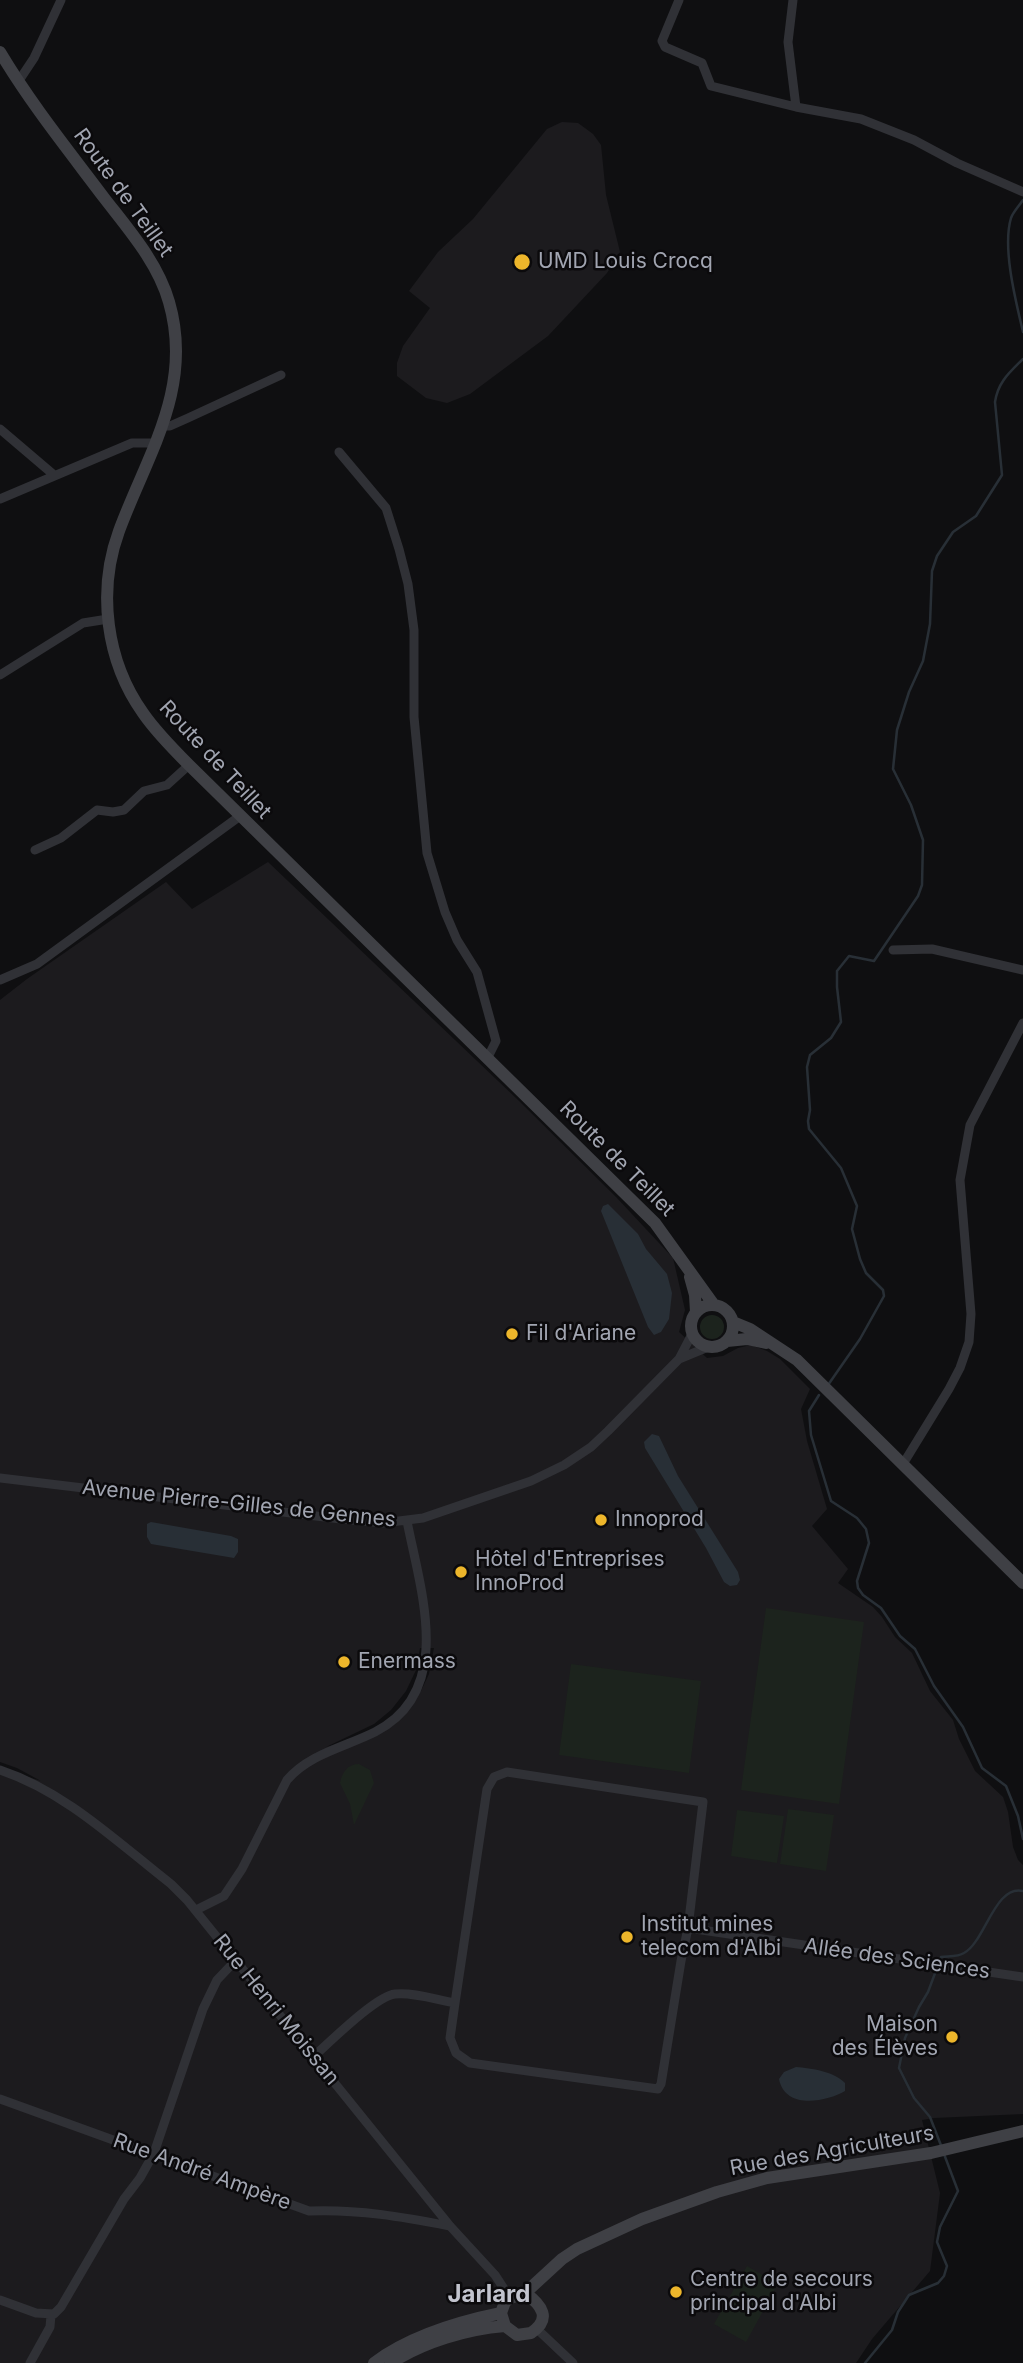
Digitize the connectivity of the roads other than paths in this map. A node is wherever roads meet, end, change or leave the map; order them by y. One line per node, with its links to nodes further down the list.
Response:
1 (61, 0): 5 (street)
2 (679, 0): 6 (street)
3 (793, 0): 6 (street)
4 (0, 52): 5 (main road, Route de Teillet)
5 (18, 82): 9 (main road, Route de Teillet)
6 (796, 107): 7 (street)
7 (1023, 192)
8 (281, 375): 9 (street)
9 (164, 426): 11 (main road, Route de Teillet)
10 (0, 429): 13 (street)
11 (157, 443): 13 (street); 15 (main road, Route de Teillet)
12 (339, 452): 24 (street)
13 (54, 475): 14 (street)
14 (0, 499)
15 (108, 619): 16 (street); 17 (main road, Route de Teillet)
16 (0, 675)
17 (189, 765): 18 (main road, Route de Teillet); 19 (street)
18 (240, 816): 22 (street); 24 (main road, Route de Teillet)
19 (35, 850)
20 (892, 950): 21 (street)
21 (1023, 970)
22 (0, 980)
23 (1023, 1023): 34 (street)
24 (488, 1057): 25 (main road, Route de Teillet)
25 (686, 1264): 26 (main road, Route de Teillet); 27 (main road, Route de Teillet)
26 (714, 1305): 27 (main road); 28 (main road)
27 (696, 1312): 29 (main road)
28 (733, 1322): 30 (main road); 31 (main road)
29 (692, 1334): 32 (main road); 33 (street, Avenue Pierre-Gilles de Gennes)
30 (727, 1341): 31 (main road); 32 (main road)
31 (774, 1344): 34 (main road)
32 (708, 1347): 33 (street, Avenue Pierre-Gilles de Gennes)
33 (679, 1359): 36 (street, Avenue Pierre-Gilles de Gennes)
34 (903, 1464): 37 (main road)
35 (0, 1478): 36 (street, Avenue Pierre-Gilles de Gennes)
36 (407, 1521): 39 (street)
37 (1023, 1583)
38 (0, 1770): 39 (street, Rue Henri Moissan)
39 (196, 1910): 41 (street, Rue Henri Moissan)
40 (688, 1928): 42 (street, Allée des Sciences); 43 (street); 43 (street)
41 (236, 1960): 44 (street, Rue Henri Moissan); 47 (street)
42 (1023, 1977)
43 (455, 2003): 44 (street)
44 (313, 2057): 48 (street, Rue Henri Moissan)
45 (0, 2099): 47 (street, Rue André Ampère)
46 (1023, 2131): 49 (main road, Rue des Agriculteurs)
47 (154, 2153): 48 (street, Rue André Ampère); 55 (street)
48 (450, 2226): 51 (street, Rue Henri Moissan)
49 (542, 2279): 50 (main road, Rue des Agriculteurs); 53 (main road)
50 (525, 2293): 51 (main road, Rue des Agriculteurs); 53 (main road)
51 (510, 2298): 54 (main road)
52 (0, 2300): 55 (street)
53 (538, 2302): 57 (main road)
54 (501, 2313): 56 (main road); 59 (main road)
55 (51, 2315): 58 (street)
56 (505, 2326): 57 (main road); 60 (main road)
57 (537, 2329): 61 (street)
58 (30, 2363)
59 (374, 2363)
60 (391, 2363)
61 (573, 2363)

